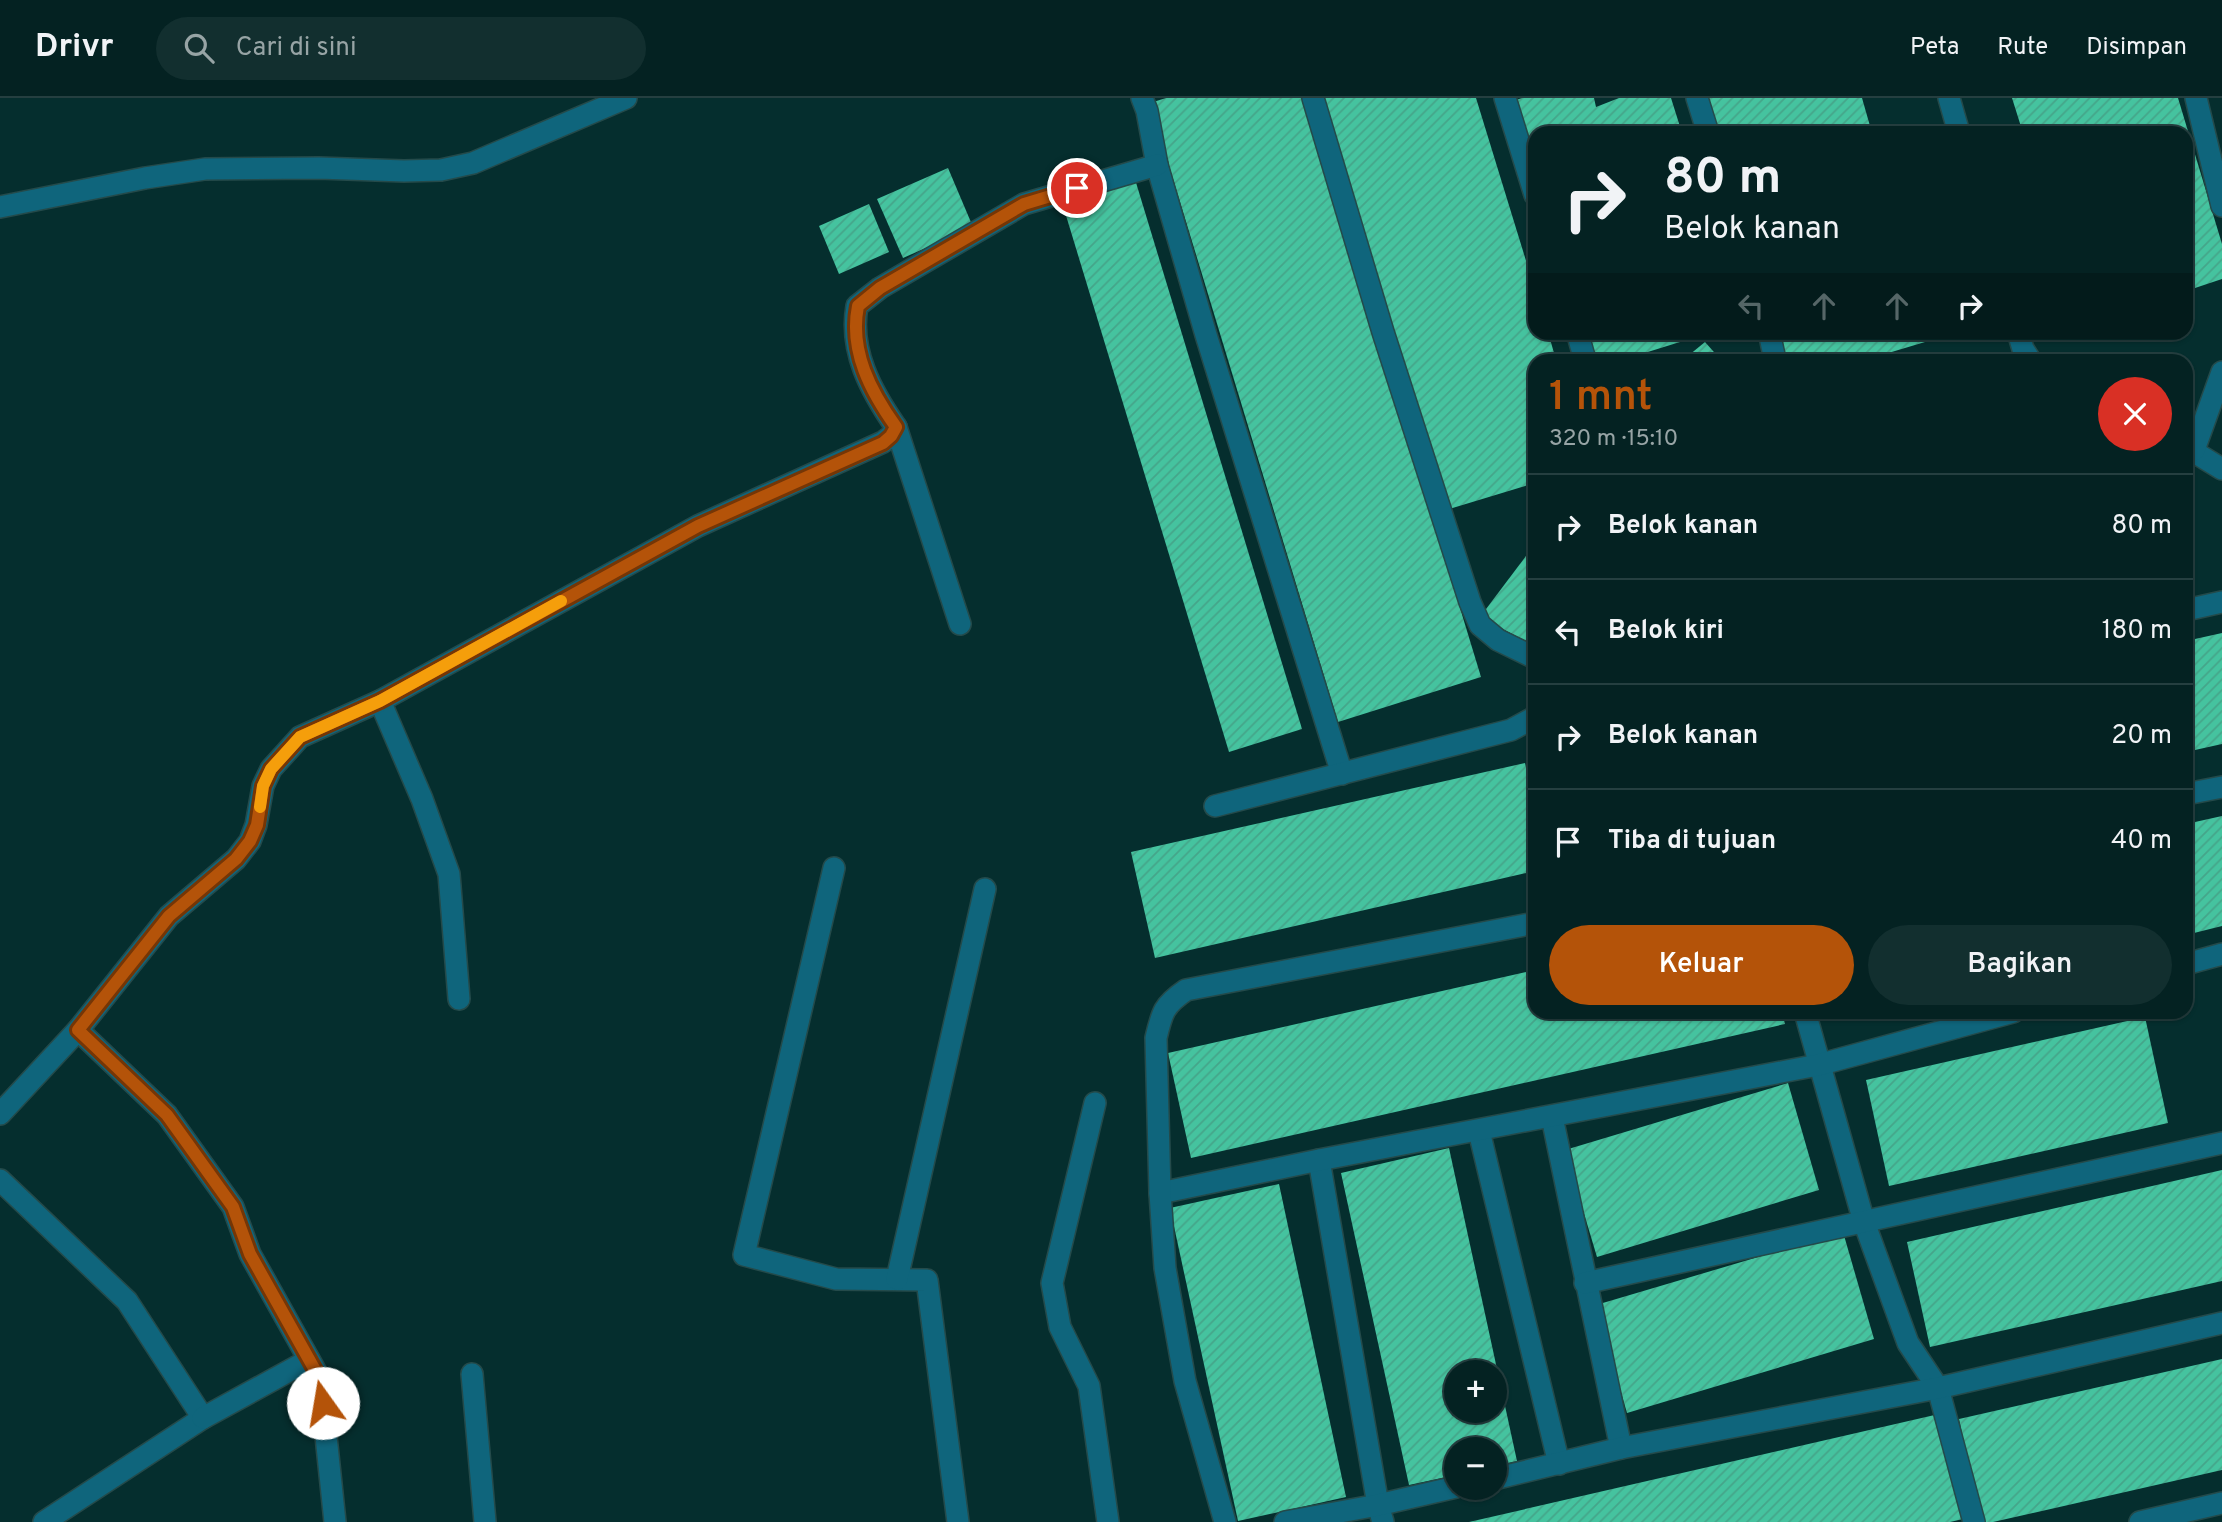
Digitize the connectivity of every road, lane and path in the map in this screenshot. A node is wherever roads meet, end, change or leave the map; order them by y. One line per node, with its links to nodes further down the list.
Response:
1 (626, 98): 13 (street)
2 (1142, 98): 10 (street)
3 (1313, 98): 22 (street)
4 (1505, 98): 11 (street)
5 (1697, 98): 8 (street)
6 (1949, 98): 9 (street)
7 (2196, 98): 12 (street)
8 (1706, 126)
9 (1957, 126)
10 (1157, 165): 15 (street); 25 (street)
11 (1528, 172)
12 (2222, 206)
13 (0, 207)
14 (2222, 372): 16 (street)
15 (896, 427): 21 (street); 23 (street)
16 (2193, 441)
17 (2193, 450): 18 (street)
18 (2222, 469)
19 (2222, 602): 20 (street)
20 (2193, 608)
21 (960, 624)
22 (1528, 655)
23 (380, 701): 34 (street); 37 (street)
24 (1528, 721): 25 (street)
25 (1342, 774): 28 (street)
26 (2222, 787): 27 (street)
27 (2193, 793)
28 (1216, 806)
29 (834, 869): 48 (street)
30 (985, 889): 48 (street)
31 (1528, 924): 46 (street)
32 (2222, 954): 33 (street)
33 (2193, 962)
34 (459, 999)
35 (1807, 1019): 38 (street)
36 (1987, 1019): 38 (street)
37 (78, 1030): 40 (street); 51 (street)
38 (1818, 1065): 41 (street); 47 (street)
39 (1096, 1103): 66 (street)
40 (0, 1114)
41 (1552, 1117): 42 (street); 49 (street)
42 (1479, 1131): 44 (street); 56 (street)
43 (2222, 1143): 47 (street)
44 (1319, 1160): 46 (street); 60 (street)
45 (0, 1180): 54 (street)
46 (1160, 1193): 67 (street)
47 (1864, 1222): 49 (street); 53 (street)
48 (897, 1279): 65 (street)
49 (1586, 1283): 55 (street)
50 (2222, 1323): 53 (street)
51 (309, 1360): 54 (street); 63 (street)
52 (472, 1374): 64 (street)
53 (1938, 1388): 55 (street); 69 (street)
54 (203, 1418): 62 (street)
55 (1620, 1448): 56 (street)
56 (1559, 1464): 57 (street)
57 (1507, 1476)
58 (1444, 1492): 60 (street)
59 (2222, 1503): 61 (street)
60 (1380, 1514): 68 (street)
61 (2163, 1519): 70 (street)
62 (44, 1522)
63 (335, 1522)
64 (485, 1522)
65 (958, 1522)
66 (1108, 1522)
67 (1226, 1522)
68 (1285, 1522)
69 (1973, 1522)
70 (2140, 1522)

